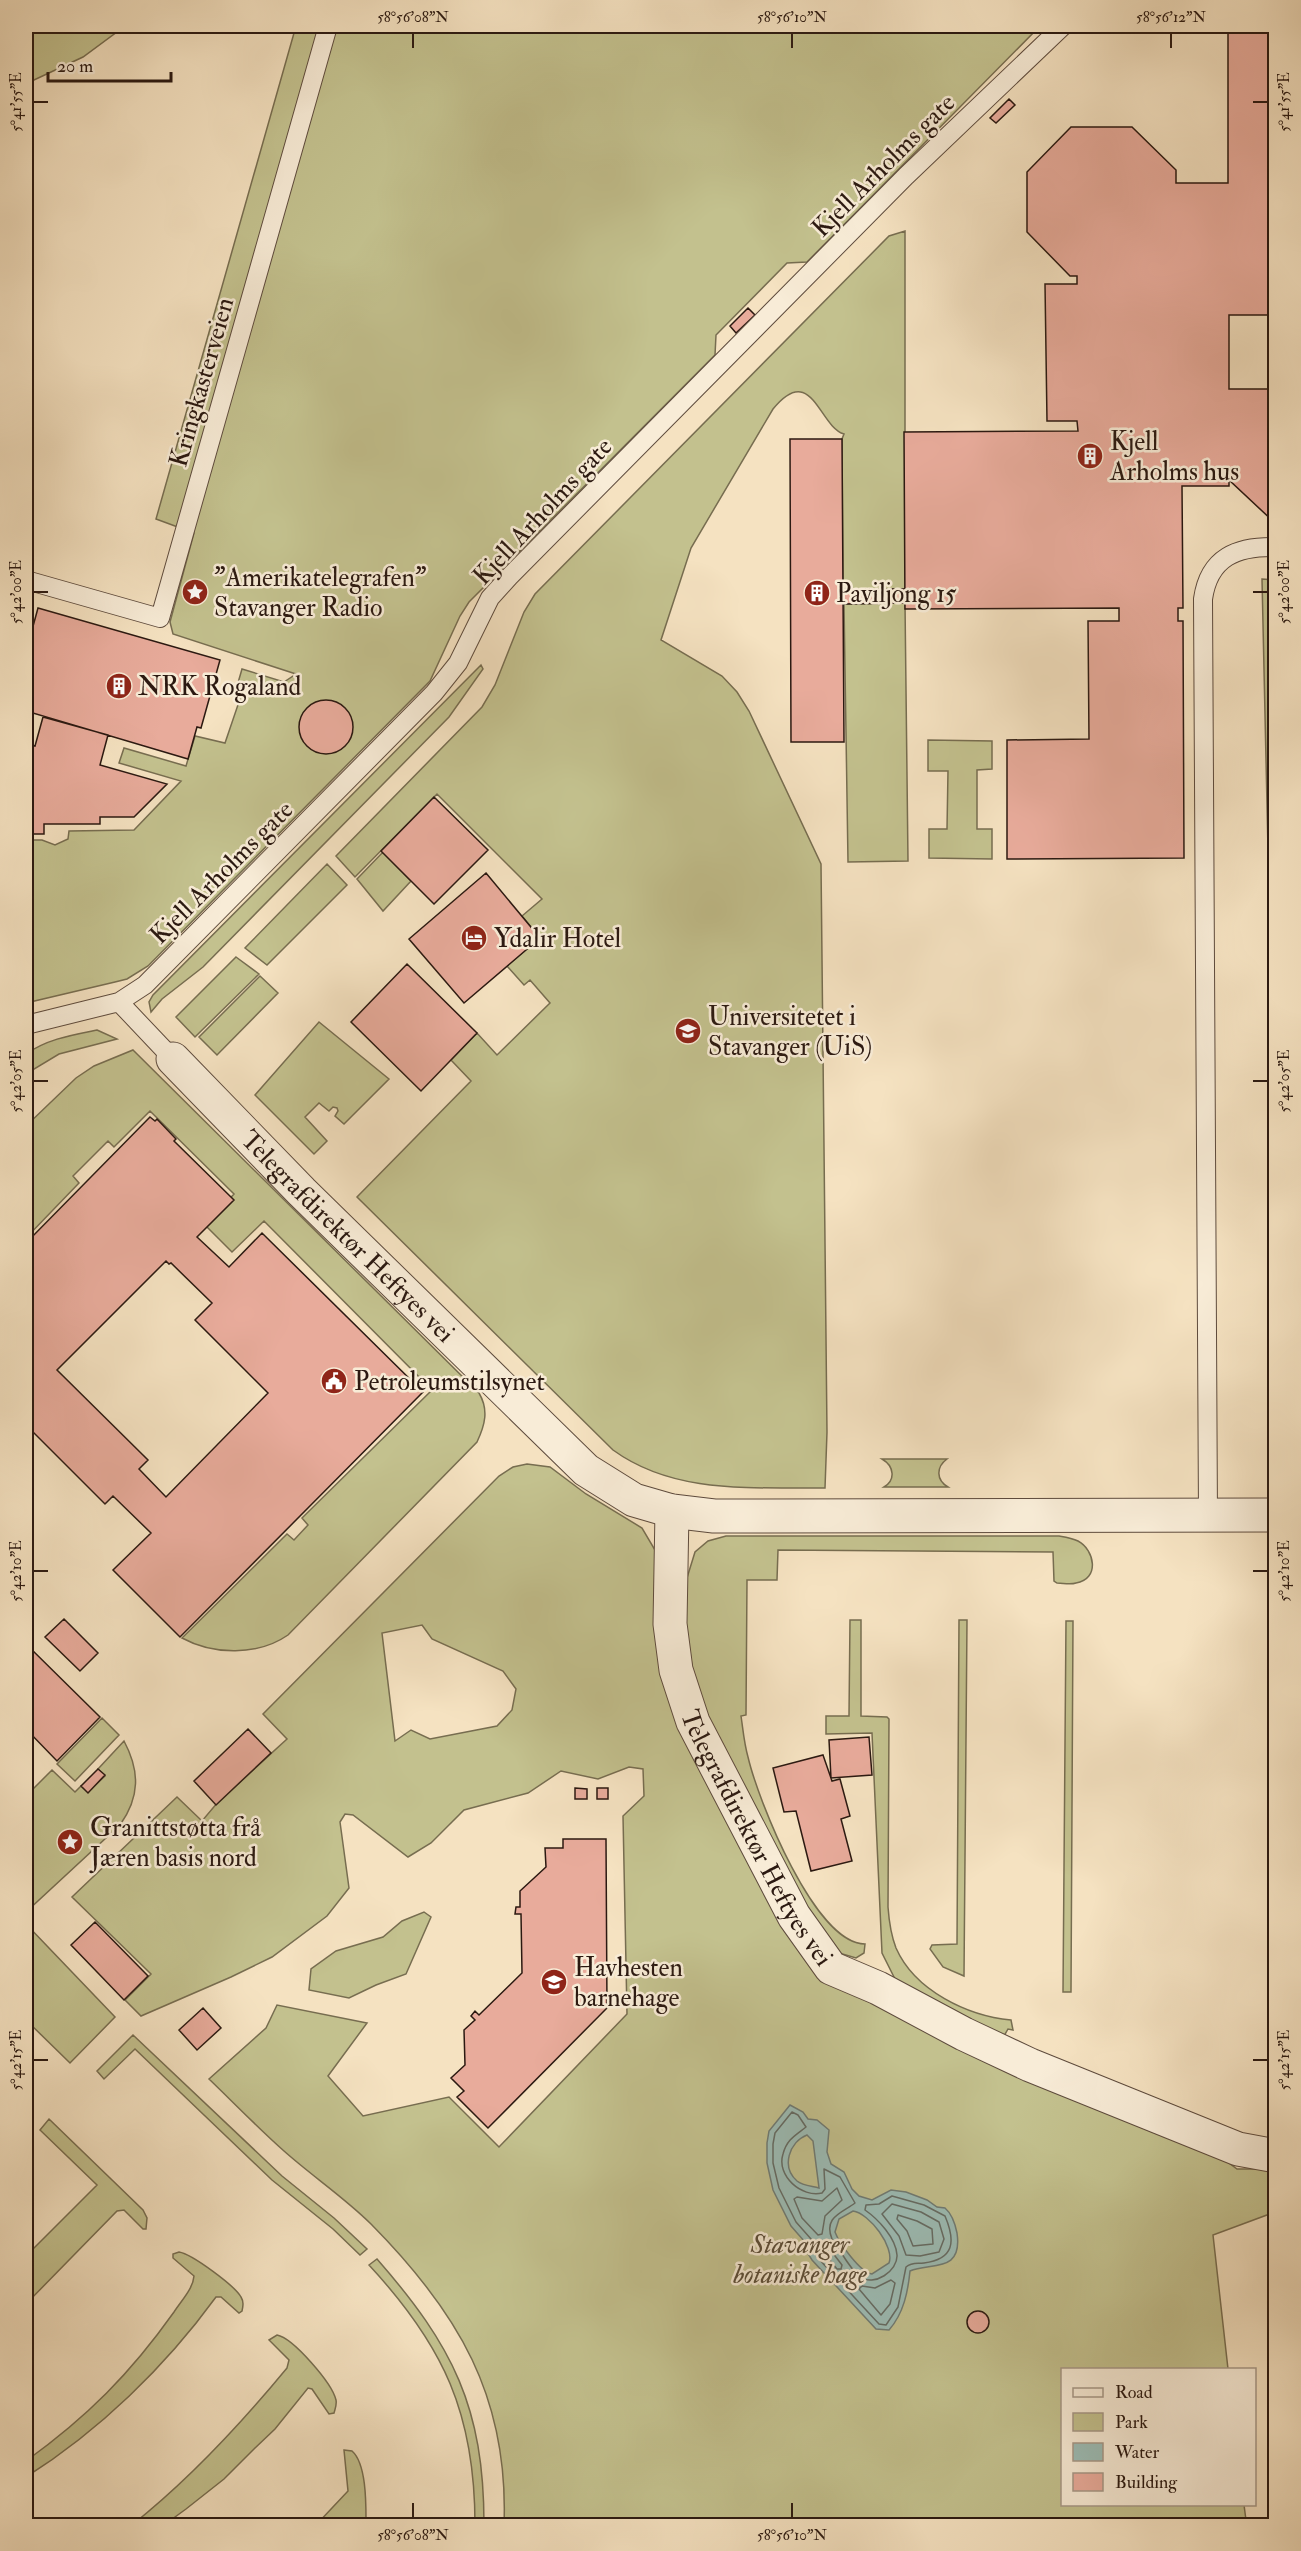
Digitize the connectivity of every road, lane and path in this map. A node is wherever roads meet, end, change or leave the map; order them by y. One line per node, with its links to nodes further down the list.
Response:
1 (328, 26): 4 (lane, Kringkasterveien)
2 (1062, 26): 5 (lane, Kjell Arholms gate)
3 (1275, 547): 10 (lane)
4 (26, 580)
5 (119, 1002): 6 (lane, Kjell Arholms gate); 7 (lane)
6 (26, 1025)
7 (173, 1059): 8 (street, Telegrafdirektør Heftyes vei)
8 (672, 1511): 10 (street, Telegrafdirektør Heftyes vei); 11 (street, Telegrafdirektør Heftyes vei)
9 (1275, 1515): 10 (street, Telegrafdirektør Heftyes vei)
10 (1208, 1516)
11 (1275, 2156)

